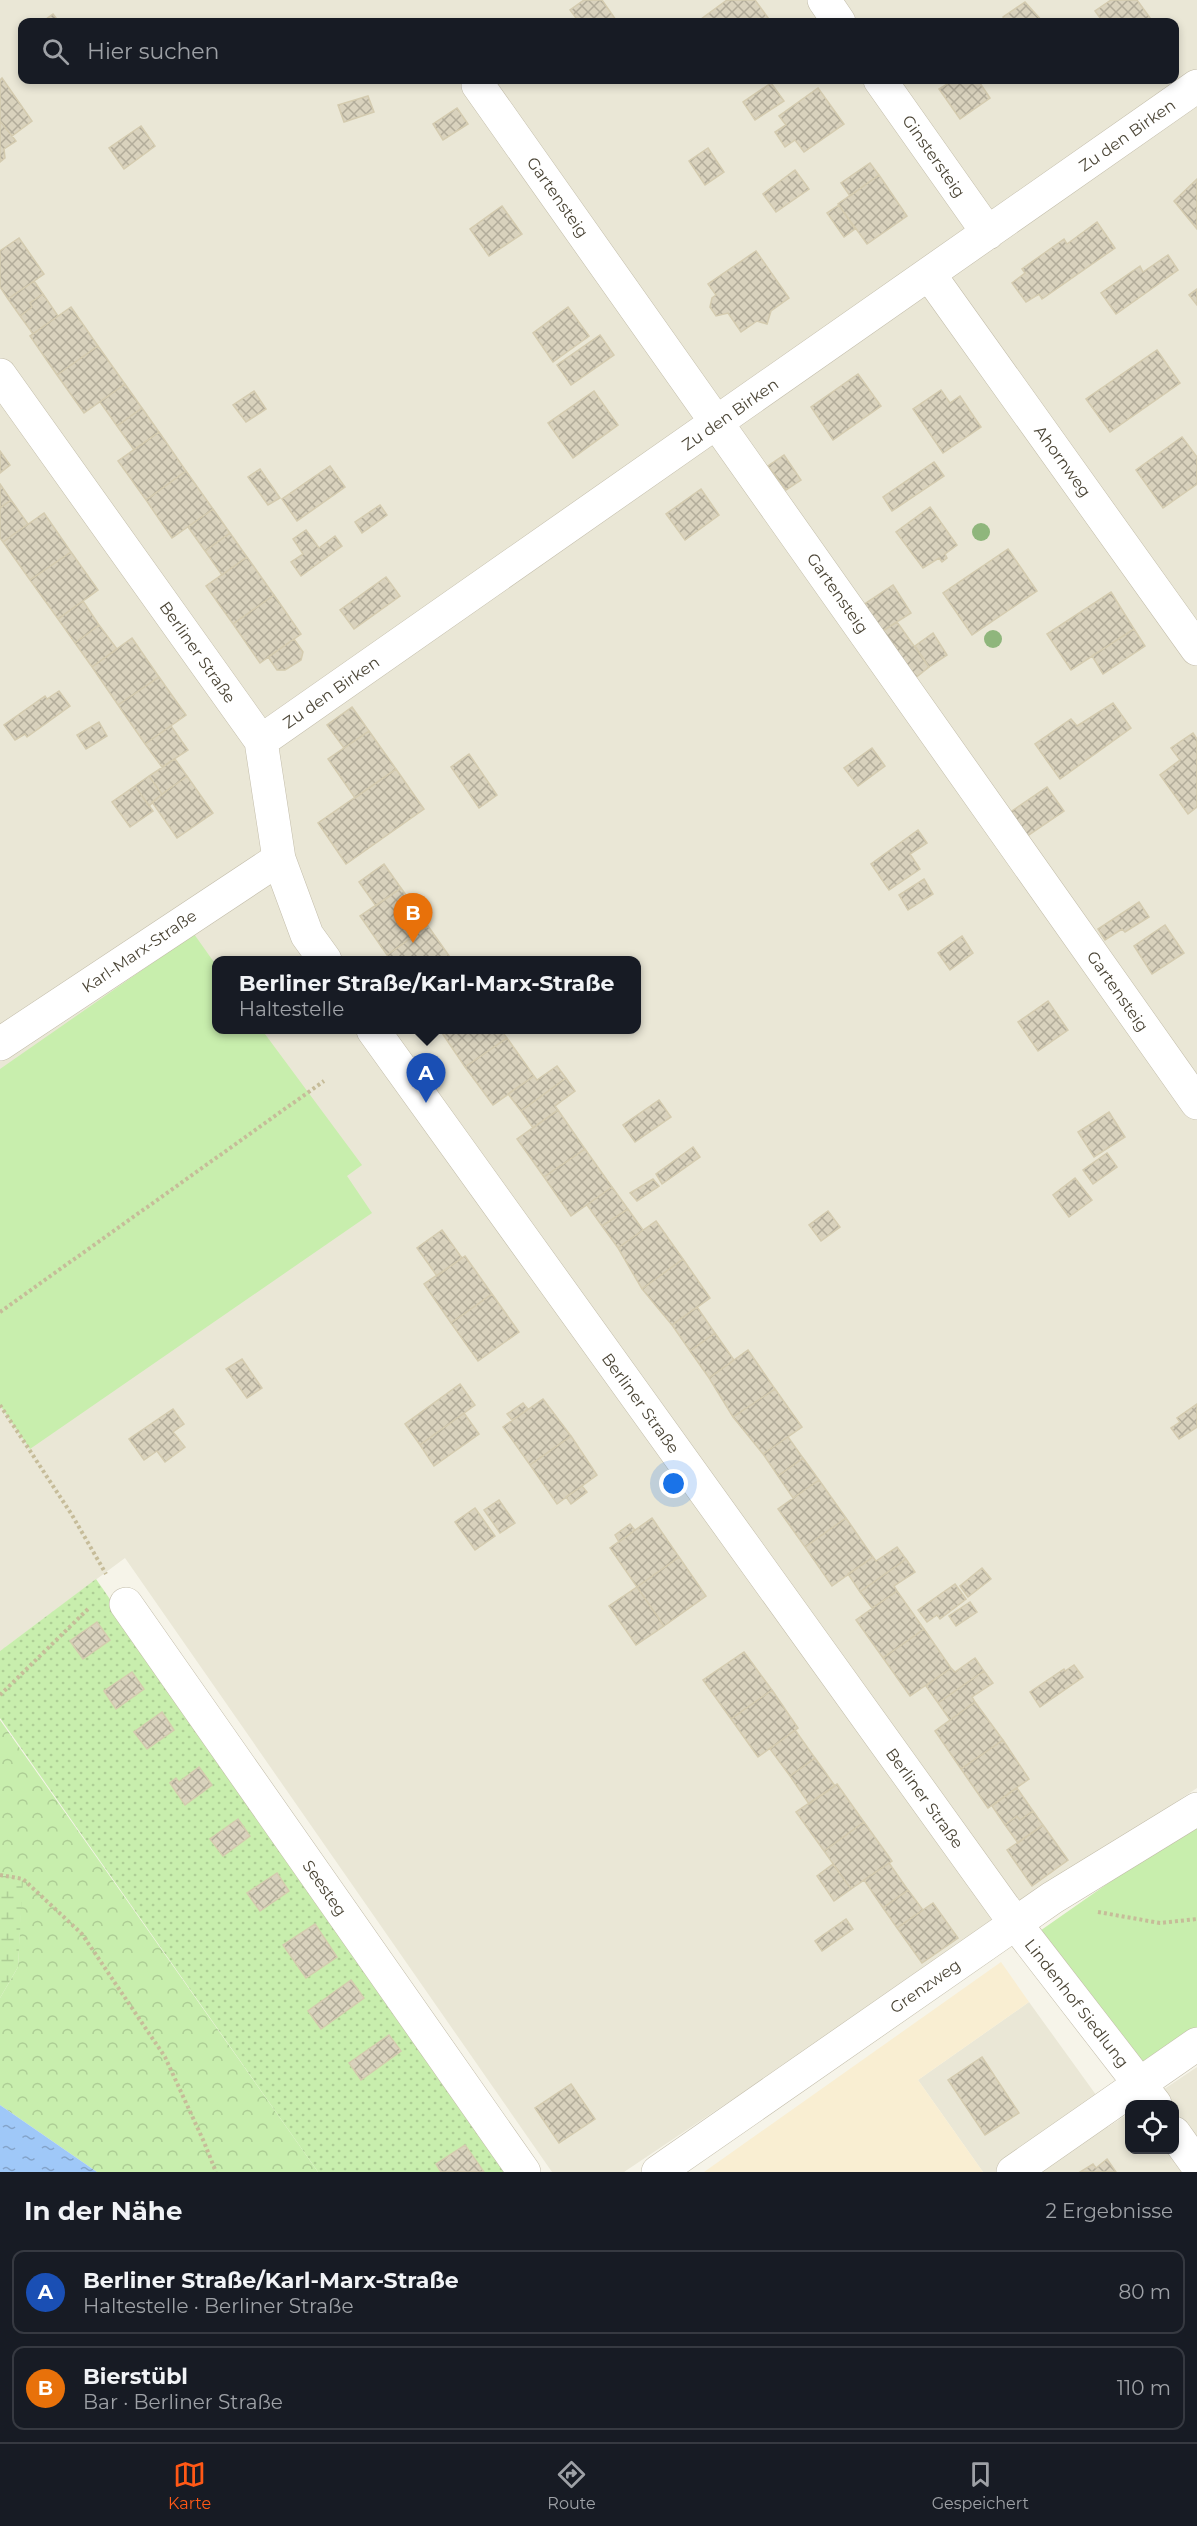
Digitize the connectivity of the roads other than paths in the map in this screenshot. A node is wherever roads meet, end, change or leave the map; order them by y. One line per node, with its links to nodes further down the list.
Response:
1 (824, 0): 2 (street)
2 (836, 18)
3 (883, 84): 6 (street, Ginstersteig)
4 (478, 85): 9 (street, Gartensteig)
5 (1197, 86): 6 (street, Zu den Birken)
6 (988, 233): 7 (street, Zu den Birken)
7 (929, 274): 9 (street, Zu den Birken); 10 (street, Ahornweg)
8 (0, 375): 11 (street, Berliner Straße)
9 (718, 423): 11 (street, Zu den Birken); 16 (street, Gartensteig)
10 (1197, 649)
11 (261, 741): 12 (street, Berliner Straße)
12 (279, 859): 13 (street, Berliner Straße); 15 (street, Karl-Marx-Straße)
13 (322, 956)
14 (377, 1034): 19 (street, Berliner Straße)
15 (0, 1044)
16 (1197, 1103)
17 (111, 1603): 24 (street, Seesteg)
18 (1197, 1809): 19 (street, Grenzweg)
19 (1015, 1923): 21 (street, Lindenhof Siedlung); 25 (street, Grenzweg)
20 (1197, 2044): 21 (street)
21 (1147, 2093): 26 (street, Lindenhof Siedlung)
22 (1179, 2140): 23 (street)
23 (1197, 2165)
24 (524, 2172)
25 (658, 2172)
26 (1013, 2172)

